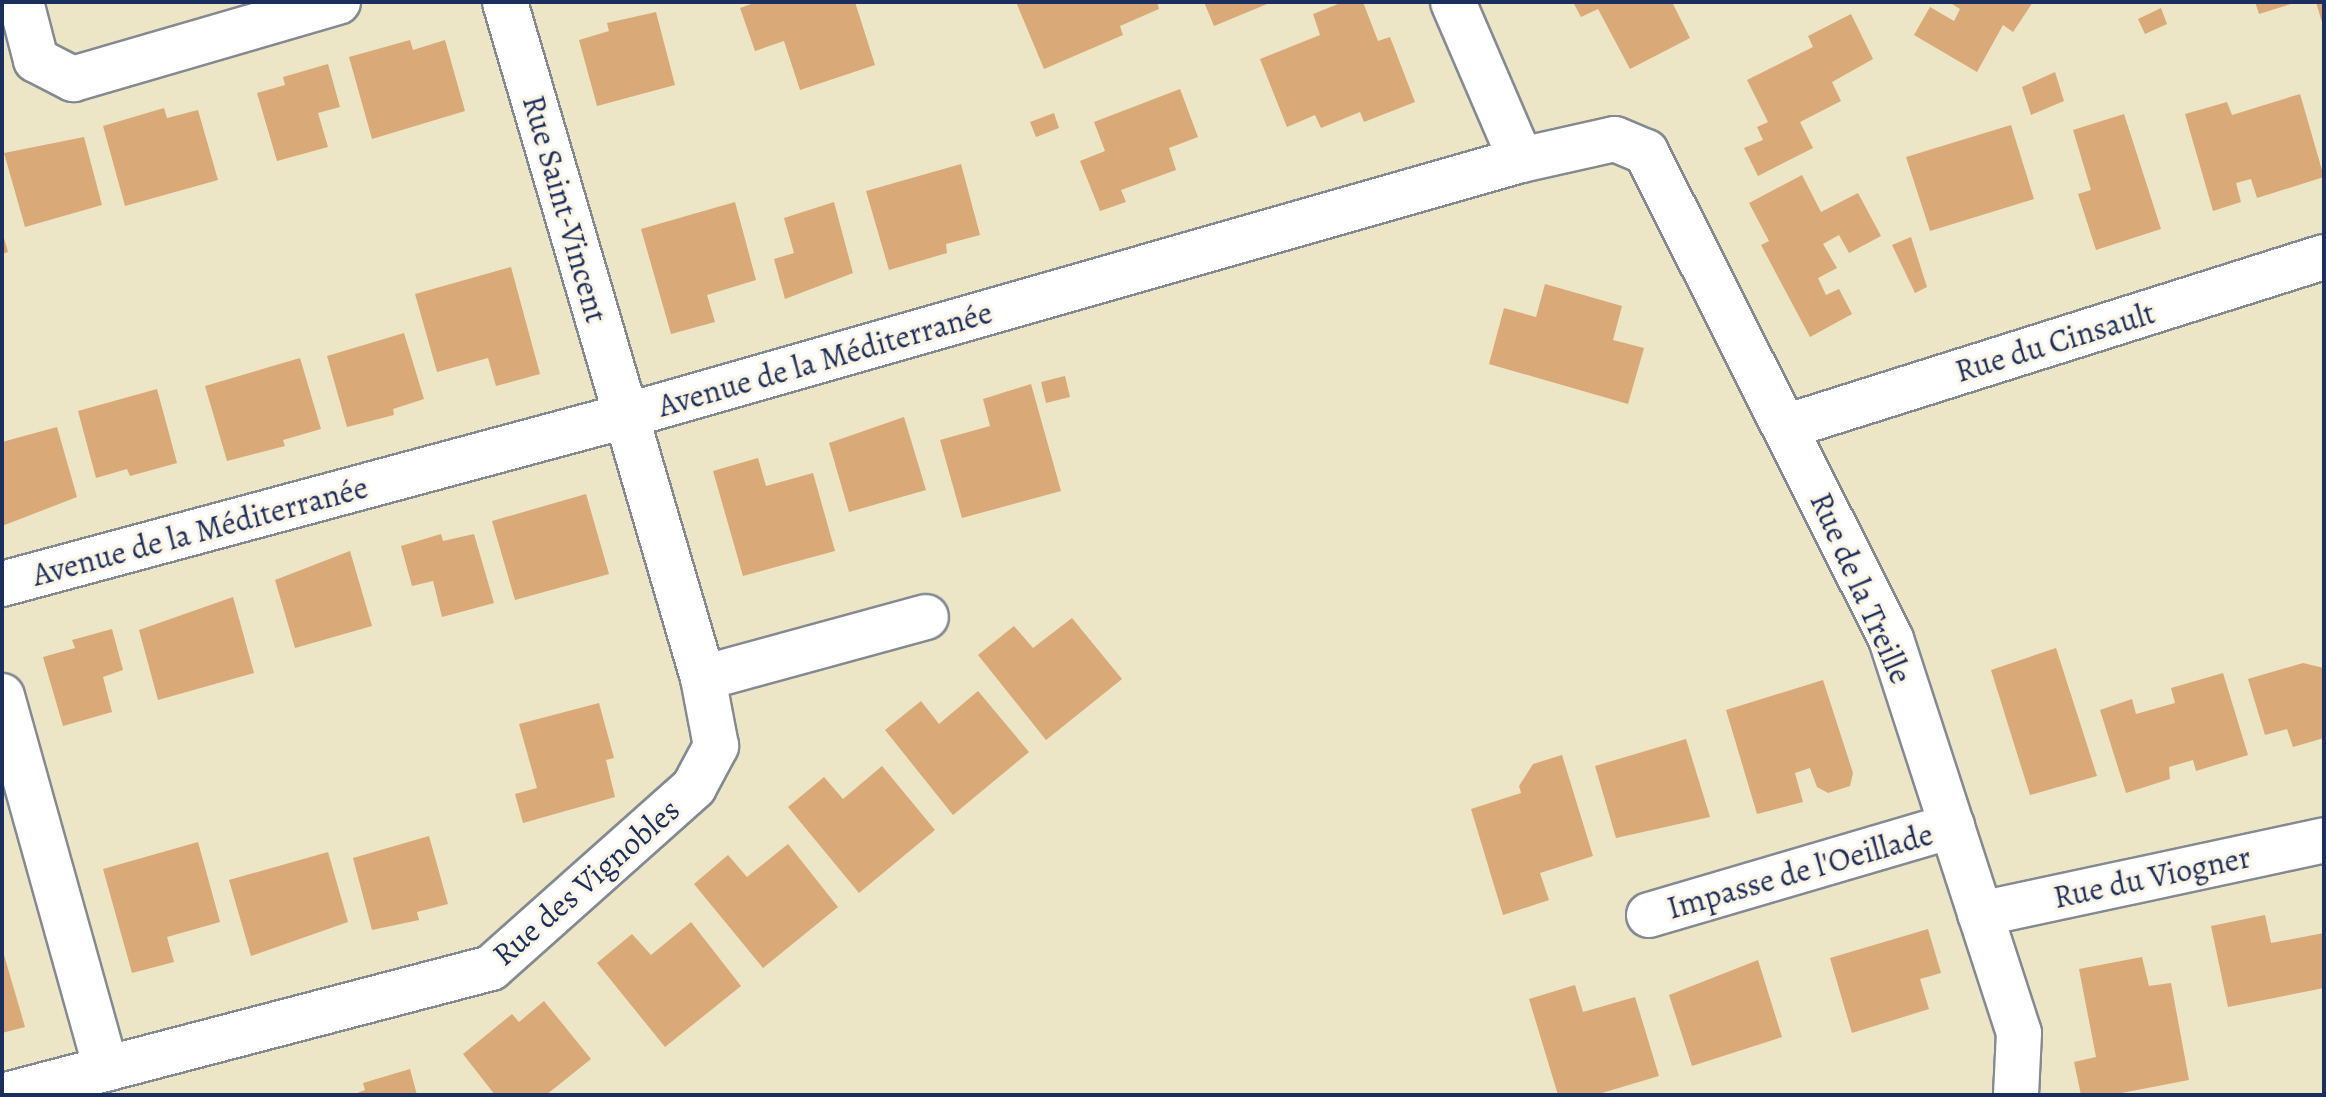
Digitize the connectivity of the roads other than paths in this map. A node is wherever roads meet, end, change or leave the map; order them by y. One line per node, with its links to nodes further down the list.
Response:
1 (21, 2): 2 (street)
2 (338, 2)
3 (505, 2): 8 (street, Rue Saint-Vincent)
4 (1453, 2): 6 (street)
5 (1646, 152): 6 (street, Avenue de la Méditerranée); 9 (street, Rue de la Treille)
6 (1521, 160): 8 (street, Avenue de la Méditerranée)
7 (2324, 257): 9 (street, Rue du Cinsault)
8 (625, 416): 10 (street, Avenue de la Méditerranée); 12 (street, Rue des Vignobles)
9 (1785, 427): 14 (street, Rue de la Treille)
10 (2, 584)
11 (926, 617): 12 (street)
12 (703, 678): 18 (street, Rue des Vignobles)
13 (2, 696): 18 (street)
14 (1952, 826): 16 (street, Rue de la Treille); 17 (street, Impasse de l'Oeillade)
15 (2324, 840): 16 (street, Rue du Viogner)
16 (1980, 914): 20 (street, Rue de la Treille)
17 (1649, 915)
18 (106, 1069): 19 (street, Rue des Vignobles)
19 (6, 1095)
20 (2016, 1095)

